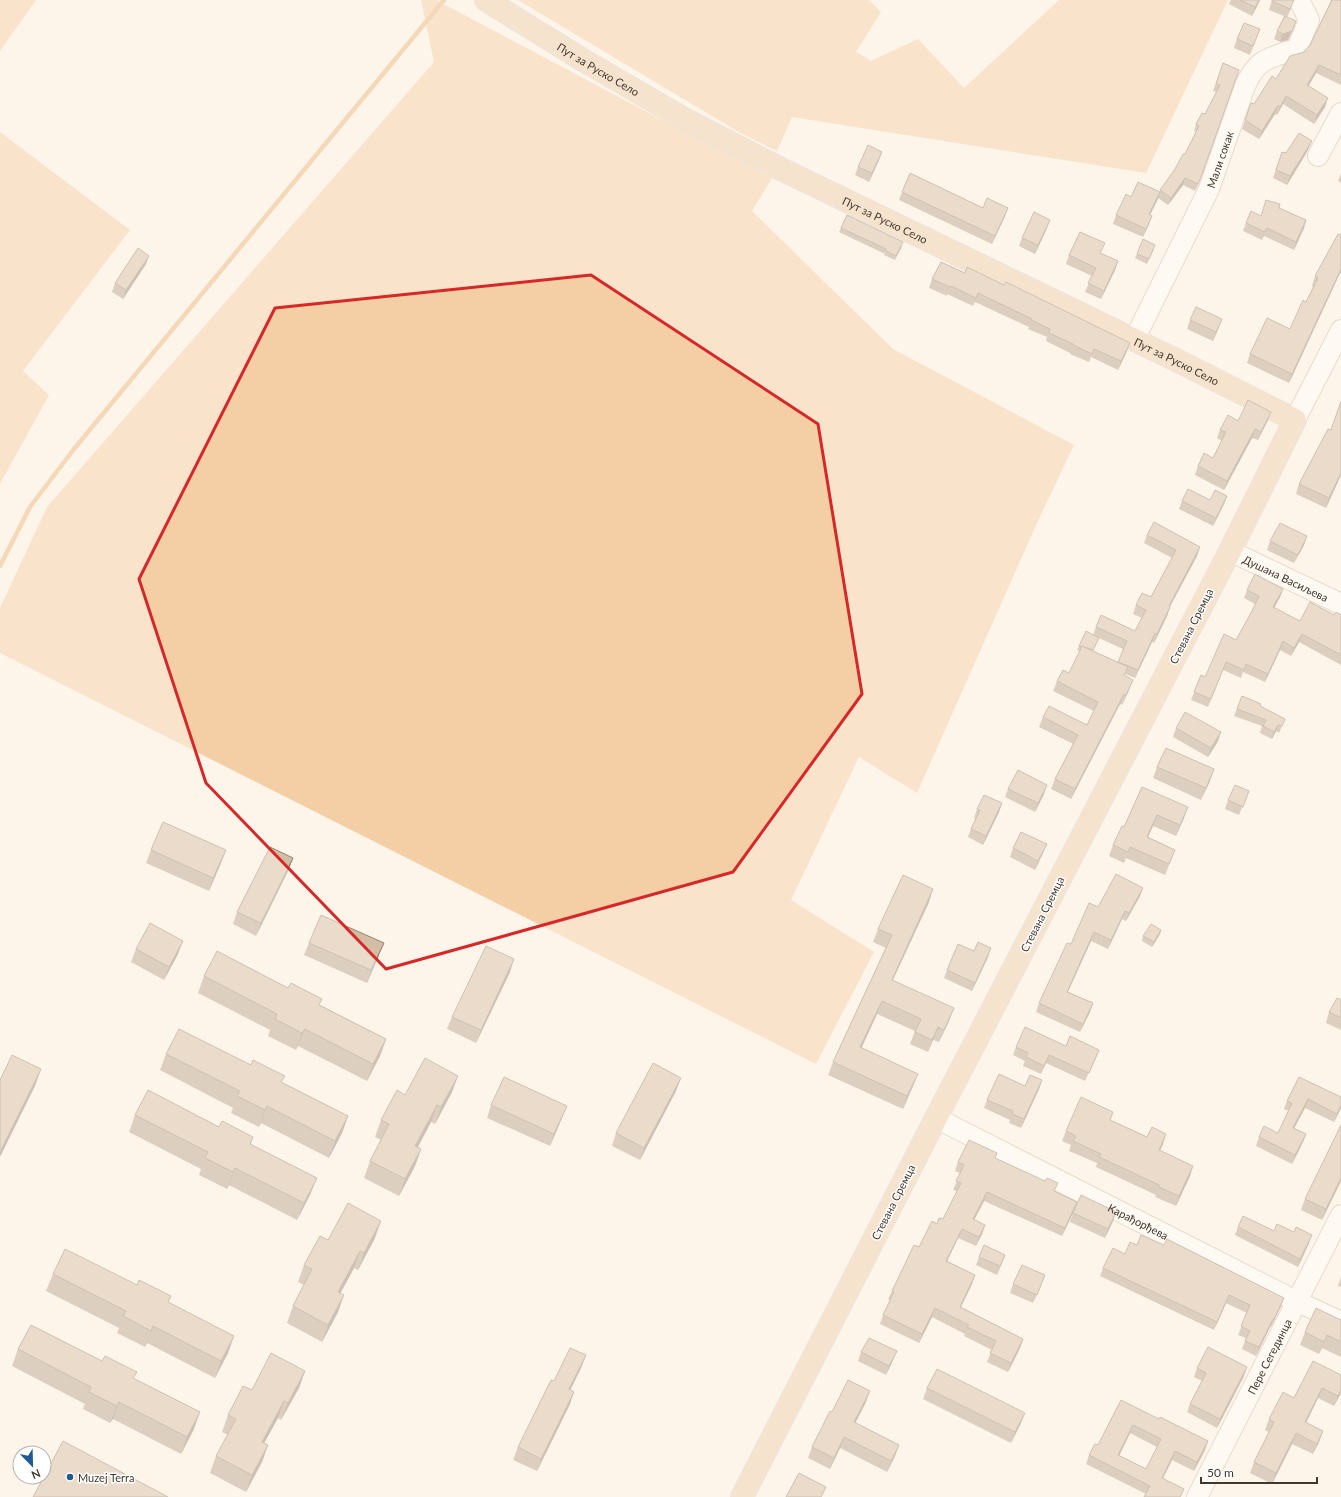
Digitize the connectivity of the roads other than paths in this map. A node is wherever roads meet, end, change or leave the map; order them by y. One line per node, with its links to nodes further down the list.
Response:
1 (486, 0): 6 (main road, Пут за Руско Село)
2 (1298, 0): 6 (street, Мали сокак)
3 (1341, 113): 4 (street)
4 (1318, 156)
5 (1341, 330): 7 (street, Стевана Сремца)
6 (1134, 340): 7 (main road, Пут за Руско Село)
7 (1295, 420): 8 (main road, Стевана Сремца)
8 (1230, 551): 9 (street, Душана Васиљева); 10 (main road, Стевана Сремца)
9 (1341, 604)
10 (936, 1118): 12 (street, Карађорђева); 14 (main road, Стевана Сремца)
11 (1341, 1215): 12 (street, Пере Сегединца)
12 (1296, 1301): 13 (street, Карађорђева); 15 (street, Пере Сегединца)
13 (1341, 1322)
14 (742, 1497)
15 (1197, 1497)

